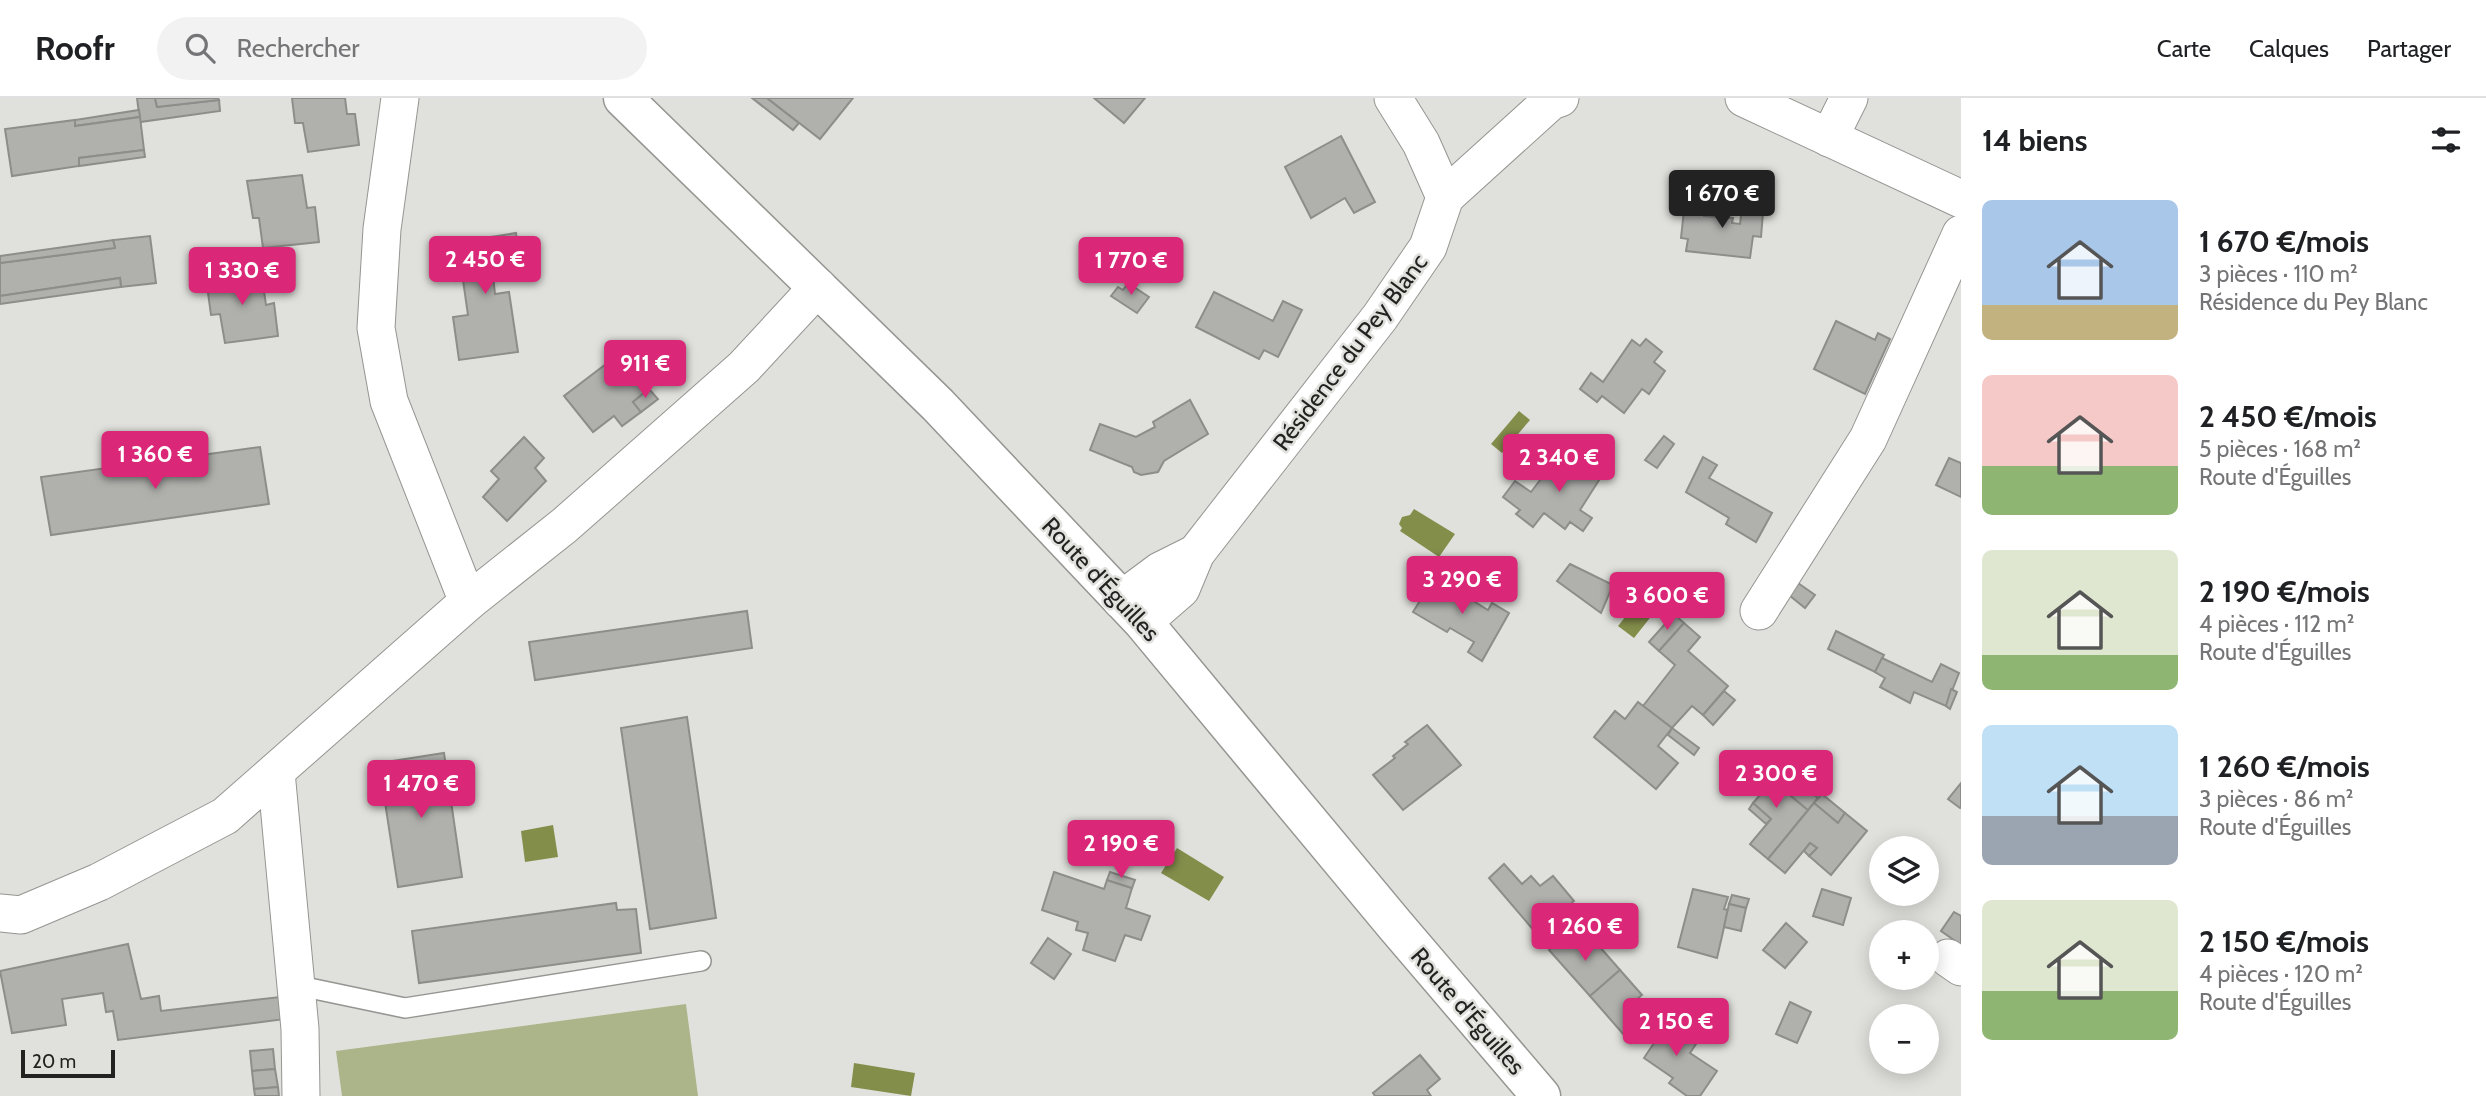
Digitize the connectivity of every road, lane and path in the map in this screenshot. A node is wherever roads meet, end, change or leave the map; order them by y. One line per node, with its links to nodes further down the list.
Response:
1 (400, 98): 12 (street)
2 (623, 98): 11 (street, Route d'Éguilles)
3 (1393, 98): 8 (street)
4 (1560, 98): 8 (street)
5 (1744, 98): 7 (street)
6 (1849, 98): 7 (street)
7 (1829, 138): 9 (street)
8 (1445, 197): 13 (street, Résidence du Pey Blanc)
9 (1961, 198)
10 (1961, 234): 14 (street)
11 (818, 287): 12 (street); 13 (street, Route d'Éguilles)
12 (468, 602): 15 (street)
13 (1132, 611): 20 (street, Route d'Éguilles)
14 (1759, 611)
15 (276, 772): 16 (street); 18 (street)
16 (0, 914)
17 (701, 961): 18 (lane)
18 (296, 985): 19 (street)
19 (301, 1096)
20 (1541, 1096)

